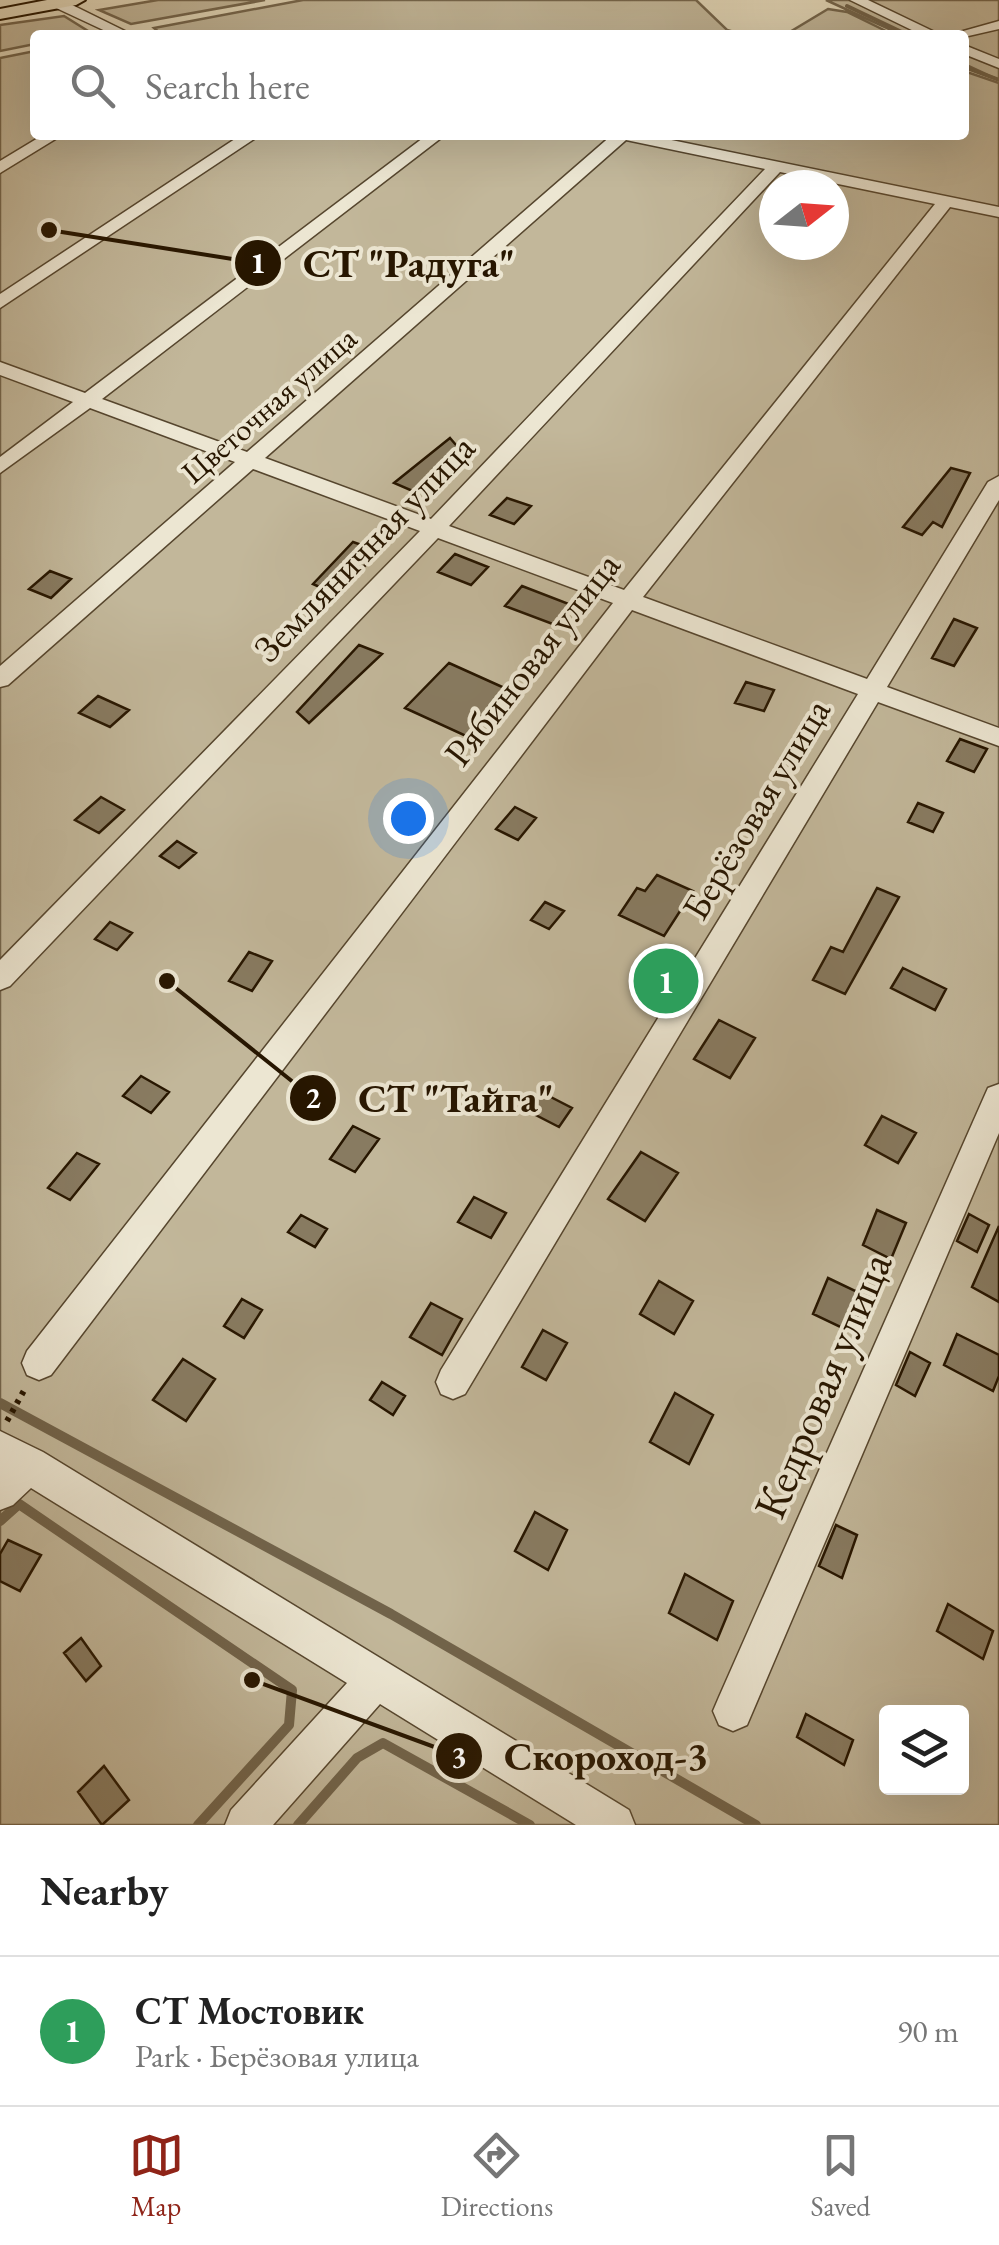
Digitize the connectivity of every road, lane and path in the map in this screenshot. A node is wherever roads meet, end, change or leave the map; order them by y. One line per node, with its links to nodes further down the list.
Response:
1 (857, 0): 6 (street)
2 (67, 2): 3 (main road); 5 (street)
3 (0, 14)
4 (999, 26): 7 (street)
5 (117, 30)
6 (923, 30)
7 (969, 32)
8 (969, 51): 9 (street)
9 (999, 64)
10 (46, 140): 16 (street)
11 (244, 140): 20 (street)
12 (430, 140): 22 (street)
13 (617, 140): 23 (street, Цветочная улица)
14 (648, 140): 15 (street)
15 (778, 166): 18 (street); 26 (street, Земляничная улица)
16 (0, 168)
17 (999, 194): 18 (street)
18 (948, 199): 19 (street); 27 (street, Рябиновая улица)
19 (999, 212)
20 (0, 302)
21 (0, 368): 22 (street)
22 (87, 400): 23 (street); 24 (street)
23 (251, 461): 26 (street); 28 (street, Цветочная улица)
24 (0, 467)
25 (999, 482): 29 (street, Берёзовая улица)
26 (435, 528): 27 (street); 31 (street, Земляничная улица)
27 (628, 600): 29 (street); 33 (street, Рябиновая улица)
28 (0, 679)
29 (875, 691): 30 (street); 34 (street, Берёзовая улица)
30 (999, 736)
31 (0, 978)
32 (999, 1097): 38 (street, Кедровая улица)
33 (39, 1362)
34 (454, 1382)
35 (15, 1457): 36 (street); 37 (street)
36 (0, 1492)
37 (374, 1681): 39 (street); 40 (street)
38 (733, 1711)
39 (246, 1825)
40 (614, 1825)

